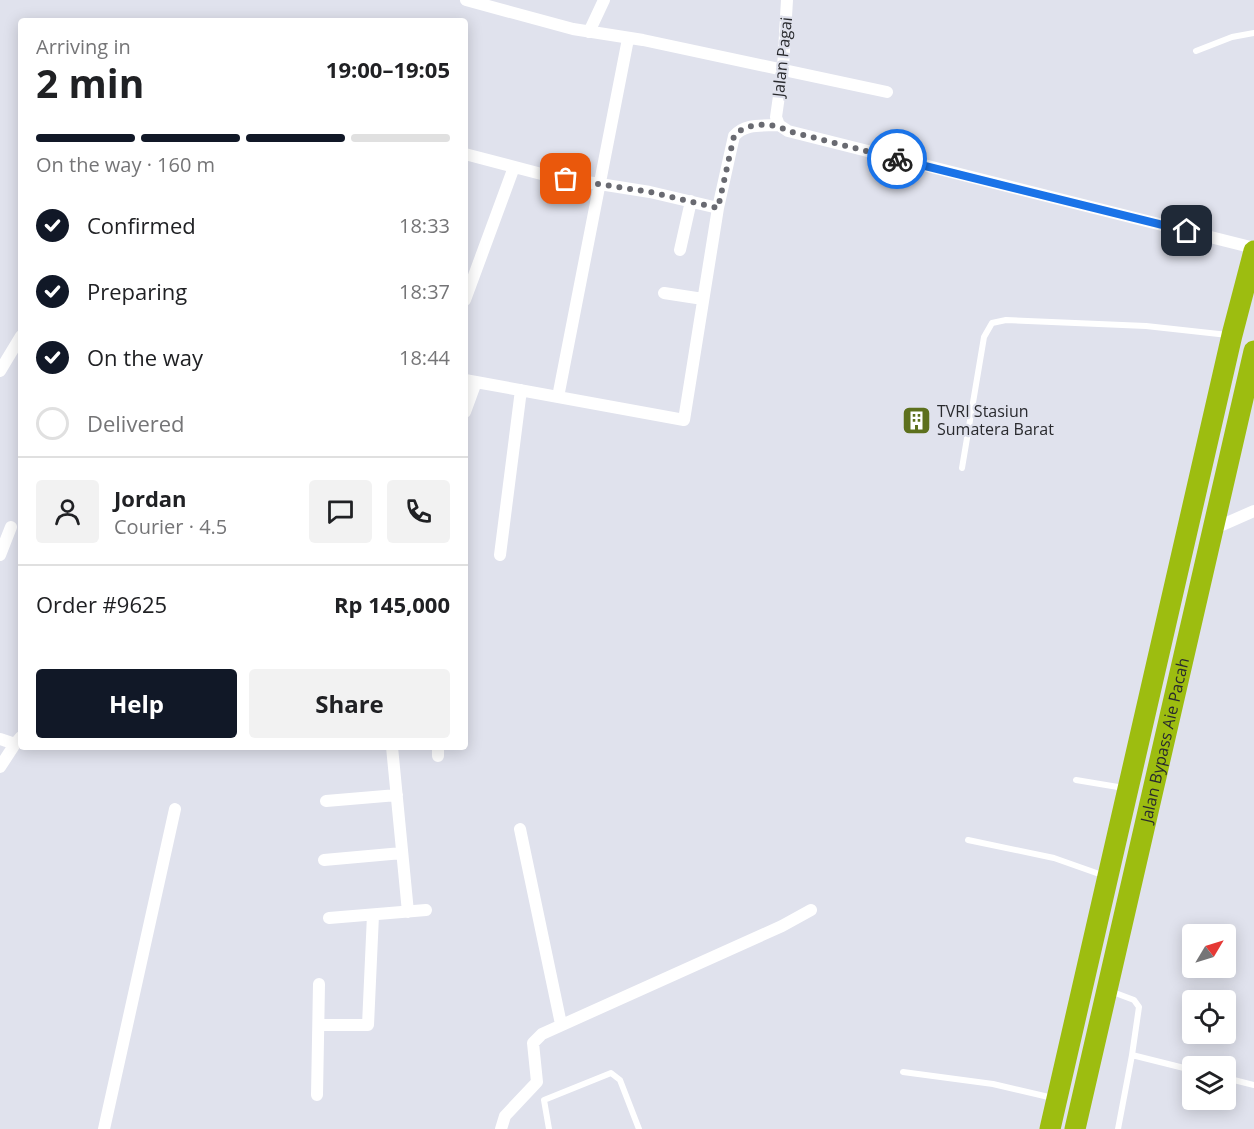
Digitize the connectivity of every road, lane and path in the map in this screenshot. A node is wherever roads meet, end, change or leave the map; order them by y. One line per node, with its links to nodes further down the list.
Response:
1 (604, 0): 4 (street)
2 (787, 0): 8 (street, Jalan Pagai)
3 (473, 1): 4 (street)
4 (589, 32): 6 (street)
5 (1254, 33): 7 (lane)
6 (628, 39): 8 (street); 13 (street)
7 (1196, 51)
8 (783, 68): 9 (street); 10 (street, Jalan Pagai)
9 (887, 92)
10 (779, 125): 15 (street); 16 (street)
11 (468, 155): 12 (street)
12 (514, 167): 13 (street); 18 (street)
13 (601, 185): 14 (street); 28 (street)
14 (690, 201): 15 (street); 17 (street)
15 (718, 208): 20 (street)
16 (1254, 249): 21 (highway)
17 (680, 250)
18 (468, 292)
19 (664, 293): 20 (street)
20 (704, 299): 28 (street)
21 (1232, 335): 29 (lane); 40 (highway)
22 (18, 341): 24 (street)
23 (1254, 351): 32 (highway, Jalan Bypass Aie Pacah)
24 (0, 371)
25 (471, 381): 26 (street); 27 (street)
26 (521, 390): 28 (street); 34 (street)
27 (468, 396)
28 (558, 397)
29 (962, 468)
30 (1254, 511): 32 (street)
31 (11, 527): 33 (street)
32 (1214, 529): 45 (highway, Jalan Bypass Aie Pacah)
33 (0, 555)
34 (500, 555)
35 (0, 739): 36 (street)
36 (18, 741): 38 (street)
37 (392, 750): 41 (street)
38 (0, 767)
39 (1076, 780): 40 (lane)
40 (1128, 788): 44 (highway)
41 (397, 795): 42 (street); 48 (street)
42 (326, 801)
43 (175, 809): 67 (street)
44 (1122, 815): 45 (highway); 50 (highway)
45 (1146, 822): 57 (highway, Jalan Bypass Aie Pacah)
46 (520, 829): 58 (street)
47 (968, 840): 50 (lane)
48 (402, 853): 49 (street); 53 (street)
49 (324, 860)
50 (1108, 876): 66 (highway)
51 (426, 910): 53 (street)
52 (811, 910): 58 (street)
53 (408, 912): 54 (street)
54 (373, 915): 55 (street); 59 (street)
55 (328, 918)
56 (319, 984): 59 (street)
57 (1107, 989): 60 (lane); 72 (highway, Jalan Bypass Aie Pacah)
58 (561, 1024): 68 (street)
59 (319, 1025): 65 (street)
60 (1132, 1055): 61 (lane); 73 (lane)
61 (1182, 1068)
62 (903, 1072): 66 (lane)
63 (1236, 1080): 64 (lane)
64 (1254, 1085)
65 (317, 1095)
66 (1057, 1099): 71 (highway)
67 (104, 1129)
68 (501, 1129)
69 (549, 1129): 70 (lane)
70 (639, 1129)
71 (1050, 1129)
72 (1075, 1129)
73 (1118, 1129)

